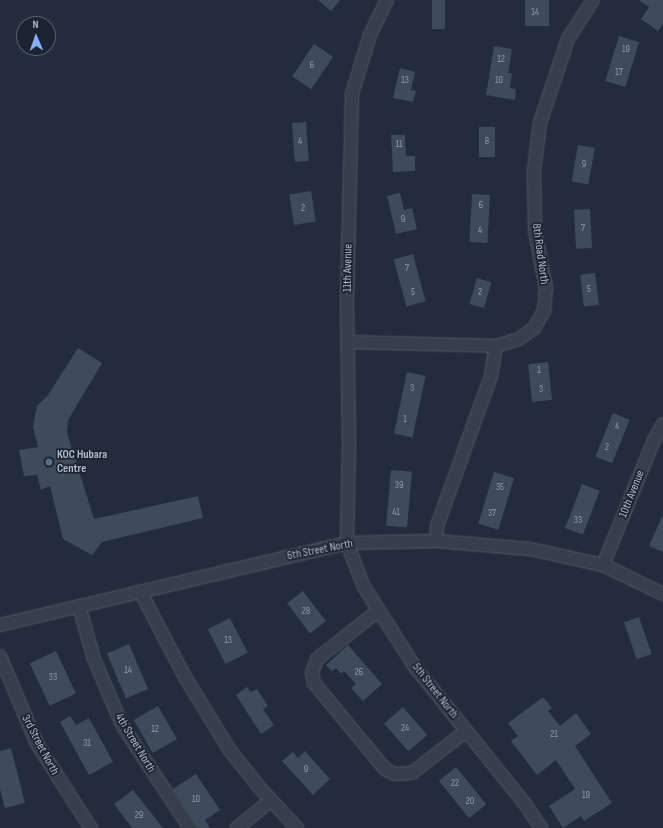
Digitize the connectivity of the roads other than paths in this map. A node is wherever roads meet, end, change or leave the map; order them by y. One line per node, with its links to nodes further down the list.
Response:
1 (387, 0): 3 (street, 11th Avenue)
2 (593, 0): 4 (street, 8th Road North)
3 (348, 342): 4 (street, 8th Road North); 7 (street, 11th Avenue)
4 (496, 346): 6 (street)
5 (663, 424): 8 (street, 10th Avenue)
6 (436, 541): 7 (street, 6th Street North); 8 (street, 6th Street North)
7 (347, 542): 9 (street, 6th Street North); 12 (street, 5th Street North)
8 (604, 565): 10 (street, 6th Street North)
9 (140, 591): 11 (street, 6th Street North); 16 (street)
10 (663, 594)
11 (79, 606): 13 (street, 6th Street North); 18 (street, 4th Street North)
12 (380, 610): 15 (street, 5th Street North); 15 (street)
13 (0, 625)
14 (0, 656): 17 (street, 3rd Street North)
15 (466, 730): 21 (street, 5th Street North)
16 (271, 800): 19 (street); 20 (street)
17 (91, 828)
18 (190, 828)
19 (237, 828)
20 (297, 828)
21 (541, 828)

